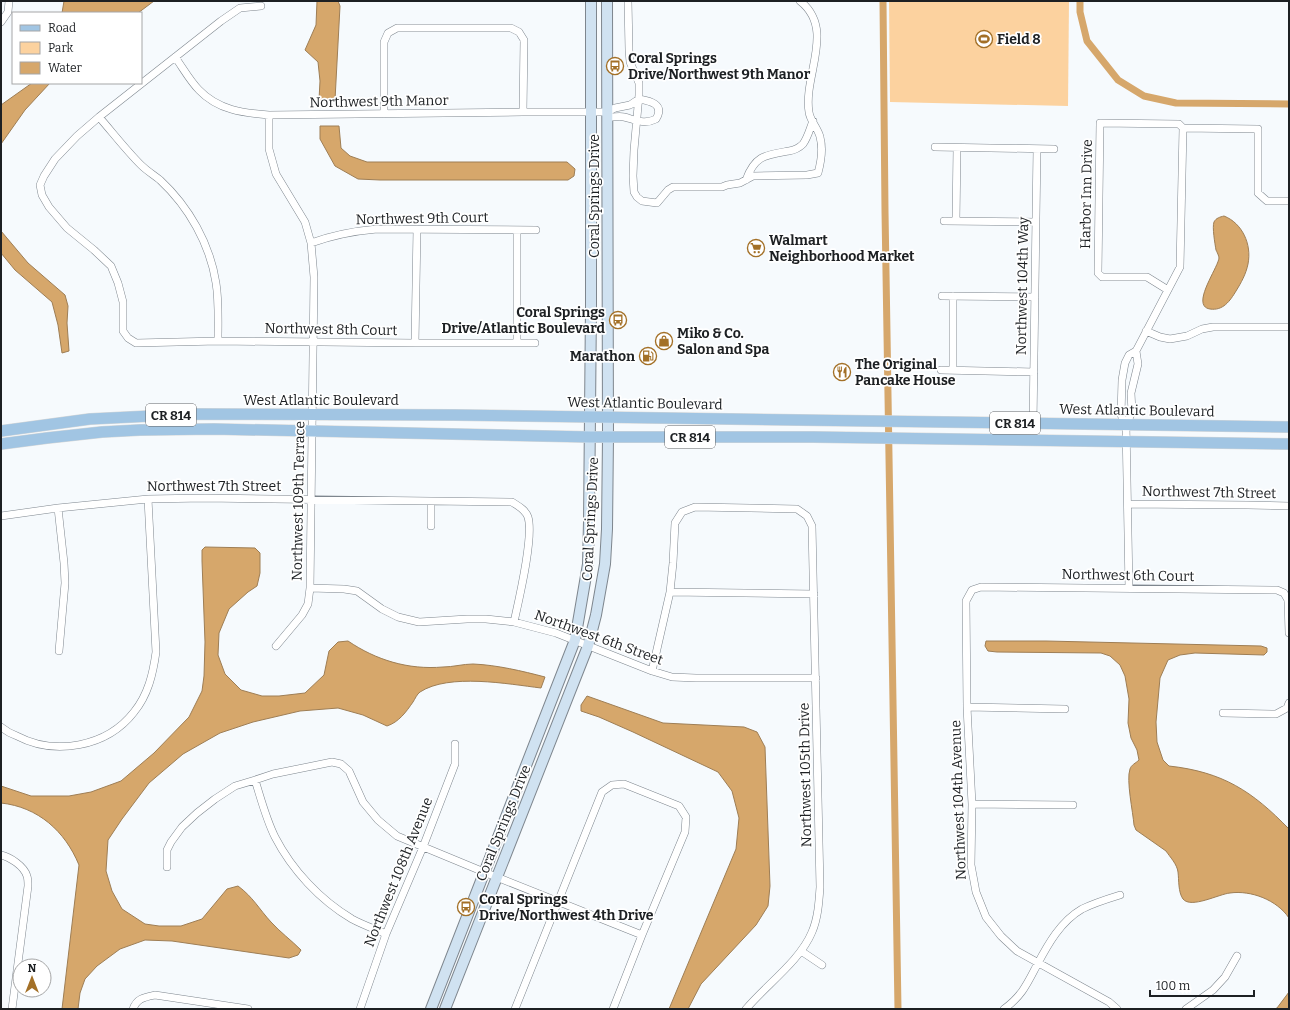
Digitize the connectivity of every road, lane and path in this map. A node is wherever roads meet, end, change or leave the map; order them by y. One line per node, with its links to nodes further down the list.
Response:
1 (9, 1): 7 (street)
2 (592, 1): 13 (main road, Coral Springs Drive)
3 (606, 1): 14 (main road, Coral Springs Drive)
4 (628, 1): 11 (street)
5 (800, 1): 19 (street)
6 (261, 6): 8 (street)
7 (1, 22)
8 (175, 57): 9 (street); 16 (street, Northwest 9th Manor)
9 (142, 83)
10 (141, 84): 17 (street)
11 (639, 99): 14 (street); 18 (street); 18 (street)
12 (523, 112): 13 (street, Northwest 9th Manor); 15 (street, Northwest 9th Manor); 15 (street)
13 (591, 112): 14 (street, Northwest 9th Manor); 52 (main road, Coral Springs Drive)
14 (607, 112): 18 (street); 53 (main road, Coral Springs Drive)
15 (384, 114): 16 (street, Northwest 9th Manor)
16 (269, 115): 33 (street, Northwest 109th Terrace)
17 (99, 117): 40 (street); 40 (street, Northwest 8th Court)
18 (636, 121): 25 (street)
19 (813, 121): 25 (street); 25 (street)
20 (1183, 128): 26 (street, Harbor Inn Drive); 34 (street); 34 (street, Harbor Inn Drive)
21 (935, 147): 22 (street)
22 (957, 148): 23 (street); 28 (street)
23 (1037, 149): 24 (street); 29 (street, Northwest 104th Way)
24 (1054, 149)
25 (746, 180)
26 (1289, 201)
27 (944, 221): 28 (street)
28 (956, 221): 29 (street)
29 (1036, 222): 37 (street, Northwest 104th Way)
30 (417, 229): 31 (street, Northwest 9th Court); 33 (street, Northwest 9th Court); 42 (street)
31 (518, 230): 32 (street, Northwest 9th Court); 43 (street)
32 (536, 230)
33 (311, 243): 41 (street, Northwest 109th Terrace)
34 (1168, 290): 39 (street)
35 (942, 296): 36 (street)
36 (953, 296): 37 (street); 47 (street)
37 (1035, 297): 48 (street, Northwest 104th Way)
38 (1289, 327): 39 (street)
39 (1146, 331): 45 (street)
40 (218, 340): 41 (street, Northwest 8th Court)
41 (313, 342): 42 (street, Northwest 8th Court); 51 (street, Northwest 109th Terrace)
42 (415, 343): 43 (street, Northwest 8th Court)
43 (517, 343): 44 (street, Northwest 8th Court)
44 (535, 343)
45 (1136, 351): 49 (street); 50 (street)
46 (941, 370): 47 (street)
47 (953, 370): 48 (street)
48 (1034, 372): 54 (street, Northwest 104th Way)
49 (1122, 393): 50 (street); 55 (street)
50 (1130, 393): 55 (street)
51 (312, 415): 52 (main road, West Atlantic Boulevard / CR 814); 57 (main road, West Atlantic Boulevard / CR 814); 58 (street, Northwest 109th Terrace)
52 (590, 417): 53 (main road, West Atlantic Boulevard / CR 814); 59 (main road, Coral Springs Drive)
53 (608, 417): 54 (main road, West Atlantic Boulevard / CR 814); 60 (main road, Coral Springs Drive)
54 (1033, 424): 55 (main road, West Atlantic Boulevard / CR 814)
55 (1126, 425): 56 (main road, West Atlantic Boulevard / CR 814); 61 (street)
56 (1289, 427)
57 (1, 431)
58 (312, 431): 59 (main road, West Atlantic Boulevard / CR 814); 62 (main road, West Atlantic Boulevard / CR 814); 65 (street, Northwest 109th Terrace)
59 (590, 437): 60 (main road, West Atlantic Boulevard / CR 814); 79 (main road, Coral Springs Drive)
60 (608, 437): 61 (main road, West Atlantic Boulevard / CR 814); 81 (main road, Coral Springs Drive)
61 (1127, 442): 63 (main road, West Atlantic Boulevard / CR 814); 67 (street)
62 (1, 444)
63 (1289, 444)
64 (148, 499): 65 (street, Northwest 7th Street); 69 (street, Northwest 7th Street); 89 (street)
65 (311, 499): 66 (street, Northwest 7th Street); 72 (street, Northwest 109th Terrace)
66 (430, 502): 71 (street); 77 (street, Northwest 7th Street)
67 (1128, 504): 68 (street, Northwest 7th Street); 73 (street)
68 (1289, 506)
69 (58, 508): 70 (street, Northwest 7th Street); 82 (street)
70 (1, 516)
71 (430, 526)
72 (310, 588): 77 (street, Northwest 6th Street); 80 (street, Northwest 109th Terrace)
73 (1129, 588): 74 (street, Northwest 6th Court); 78 (street, Northwest 6th Court)
74 (972, 590): 86 (street, Northwest 104th Avenue)
75 (670, 592): 76 (street); 76 (street, Northwest 105th Drive); 83 (street)
76 (814, 594): 84 (street, Northwest 105th Drive)
77 (514, 622): 79 (street, Northwest 6th Street)
78 (1289, 633)
79 (575, 640): 81 (street, Northwest 6th Street); 97 (main road, Coral Springs Drive)
80 (276, 646)
81 (588, 646): 83 (street, Northwest 6th Street); 98 (main road, Coral Springs Drive)
82 (59, 651)
83 (652, 671): 84 (street, Northwest 6th Street)
84 (816, 678): 103 (street, Northwest 105th Drive)
85 (1288, 706): 88 (street)
86 (967, 707): 87 (street); 92 (street, Northwest 104th Avenue)
87 (1065, 709)
88 (1223, 713)
89 (1, 727)
90 (455, 744): 94 (street, Northwest 108th Avenue)
91 (255, 780): 94 (street); 96 (street); 101 (street)
92 (972, 804): 93 (street); 105 (street, Northwest 104th Avenue)
93 (1073, 805)
94 (423, 847): 97 (street); 101 (street, Northwest 108th Avenue)
95 (1, 855): 107 (street)
96 (167, 867)
97 (484, 872): 98 (street); 111 (main road, Coral Springs Drive)
98 (496, 876): 100 (street); 112 (main road, Coral Springs Drive)
99 (1120, 895): 105 (street)
100 (558, 901): 102 (street); 102 (street); 113 (street)
101 (386, 934): 110 (street, Northwest 108th Avenue)
102 (642, 935): 114 (street)
103 (801, 951): 106 (street); 115 (street, Northwest 105th Drive)
104 (1237, 956): 118 (street)
105 (1038, 963): 116 (street); 117 (street, Northwest 104th Avenue)
106 (822, 965)
107 (12, 1009)
108 (133, 1009): 109 (street)
109 (248, 1009)
110 (360, 1009)
111 (430, 1009)
112 (445, 1009)
113 (515, 1009)
114 (614, 1009)
115 (746, 1009)
116 (1004, 1009)
117 (1117, 1009)
118 (1186, 1009)

